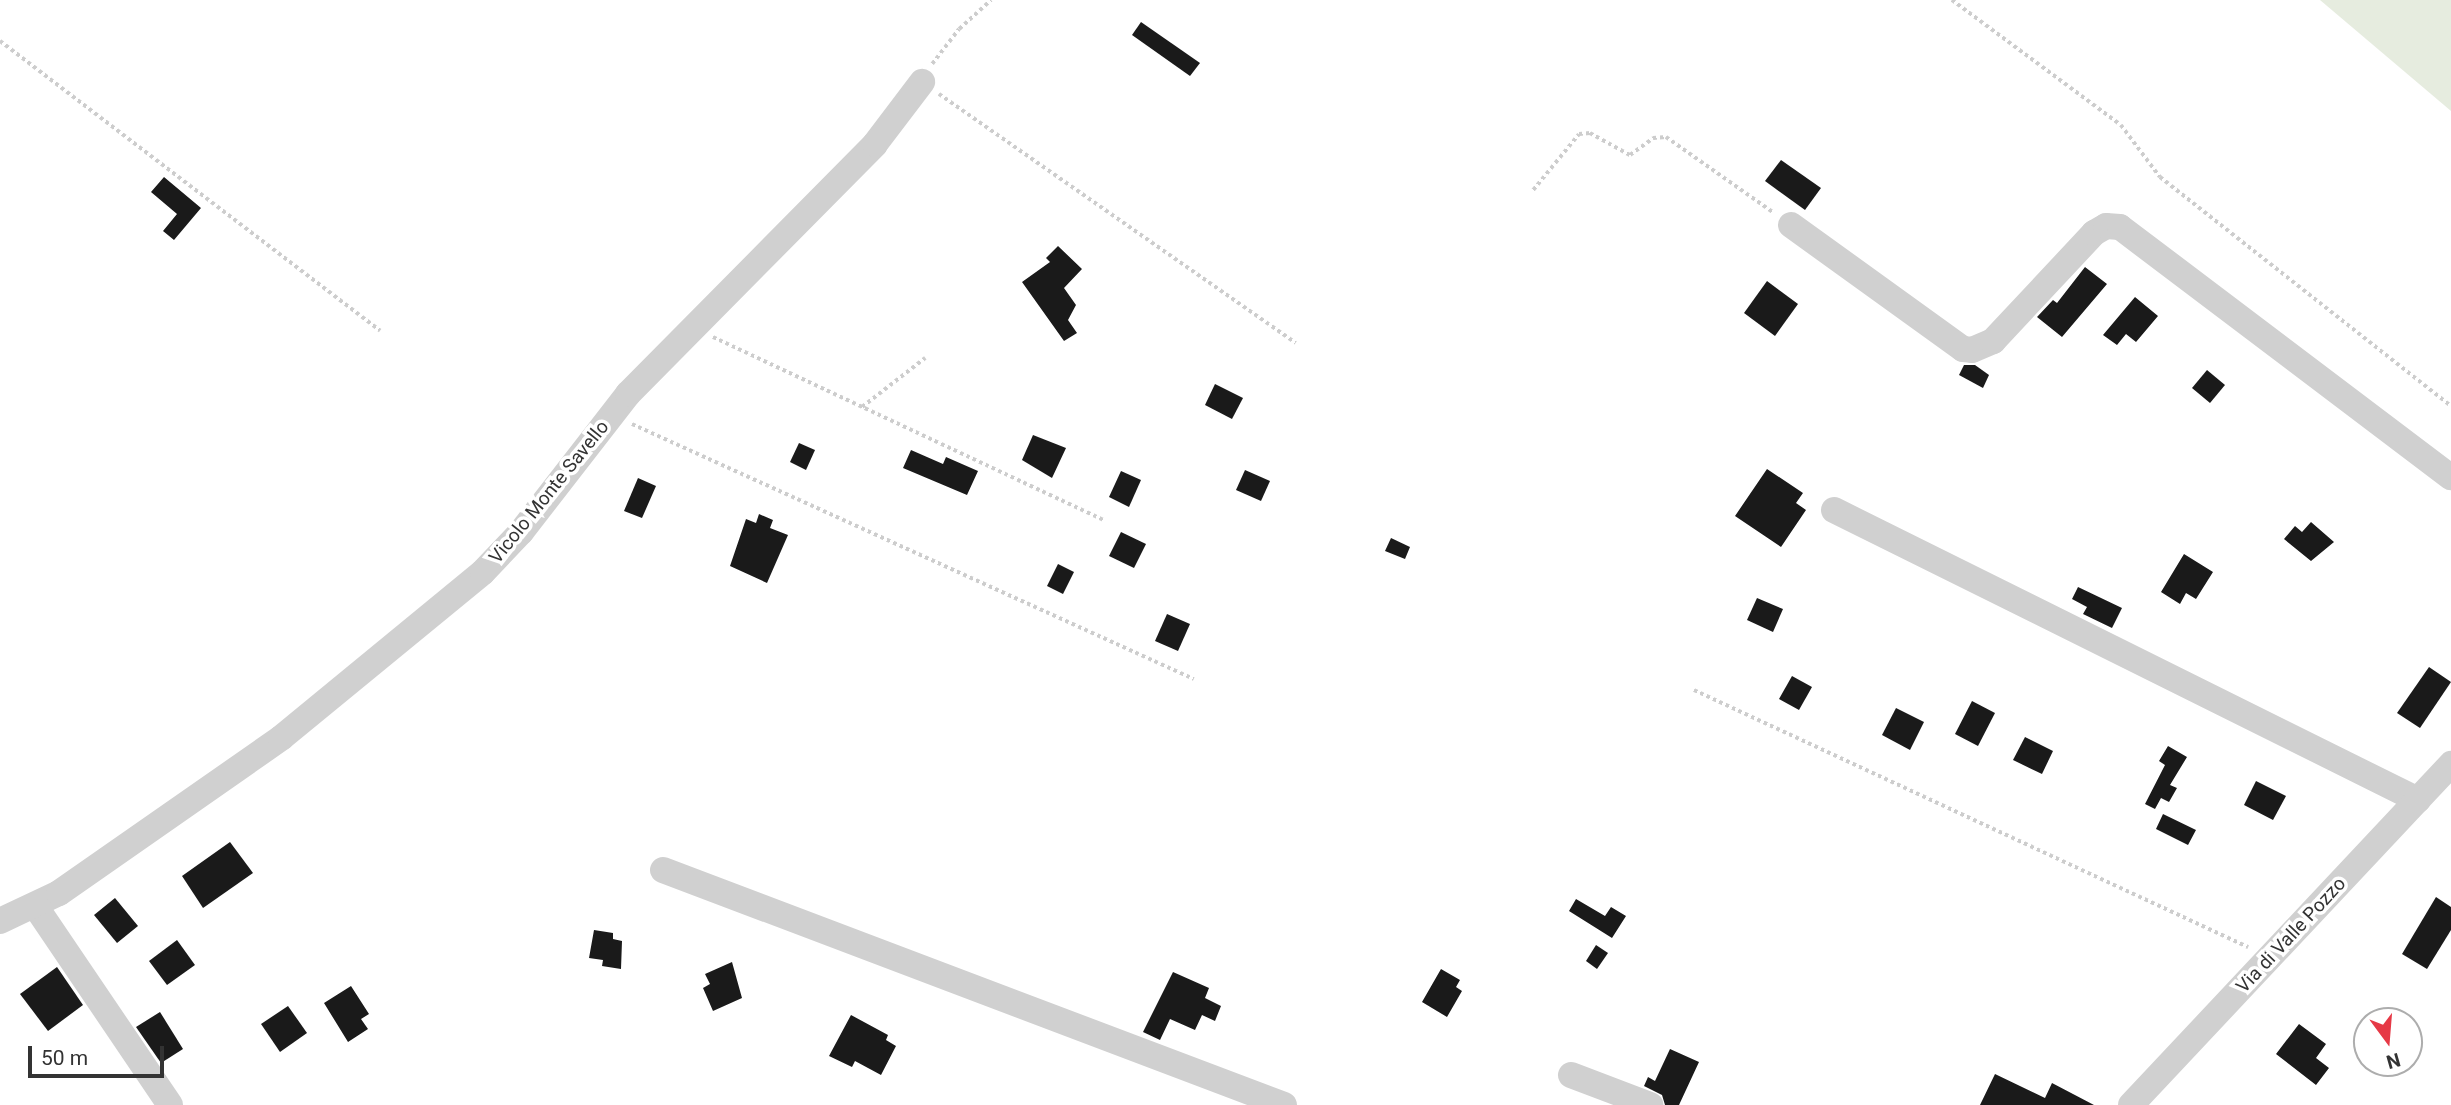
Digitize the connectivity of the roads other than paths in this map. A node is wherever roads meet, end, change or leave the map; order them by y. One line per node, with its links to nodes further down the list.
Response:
1 (922, 82): 8 (street, Vicolo Monte Savello)
2 (1790, 225): 3 (street)
3 (2451, 477)
4 (1834, 510): 6 (street)
5 (2451, 764): 6 (street, Via di Valle Pozzo)
6 (2418, 800): 14 (street, Via di Valle Pozzo)
7 (663, 870): 12 (street)
8 (36, 907): 9 (street, Vicolo Monte Savello); 11 (street)
9 (0, 921)
10 (1571, 1075): 13 (street)
11 (170, 1105)
12 (1284, 1105)
13 (1650, 1105)
14 (2131, 1105)

